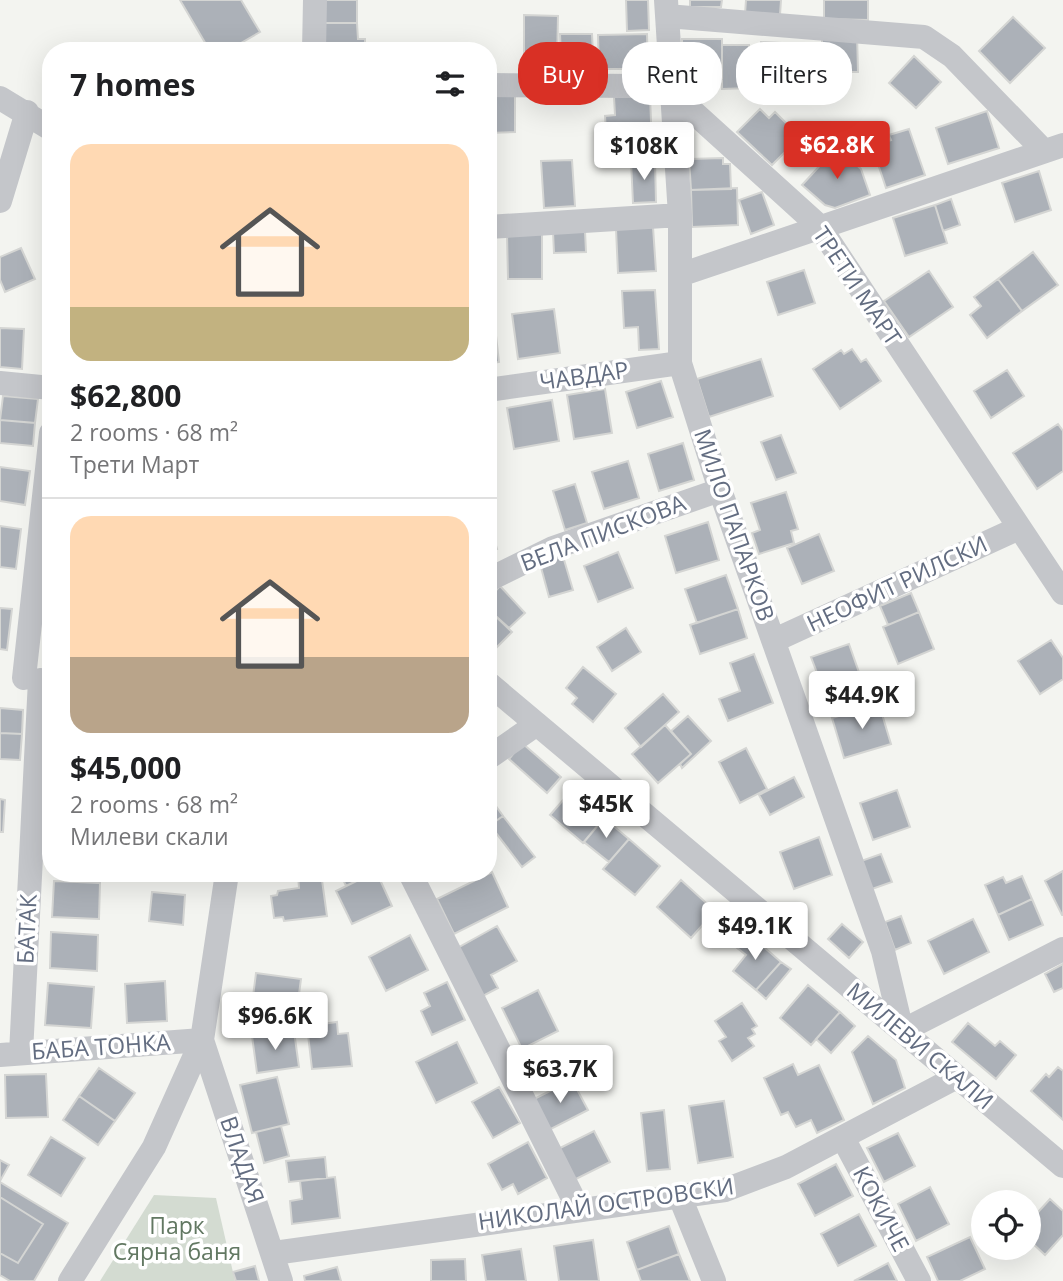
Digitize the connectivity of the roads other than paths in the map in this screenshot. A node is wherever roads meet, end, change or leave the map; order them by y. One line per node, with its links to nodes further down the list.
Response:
1 (315, 0): 3 (street)
2 (667, 8): 4 (street, МИЛО ПАПАРКОВ); 12 (street)
3 (314, 42)
4 (668, 42)
5 (497, 85): 6 (street)
6 (622, 86)
7 (0, 98): 10 (street)
8 (671, 105): 14 (street, МИЛО ПАПАРКОВ)
9 (685, 105): 15 (street, ТРЕТИ МАРТ)
10 (27, 112): 11 (street); 13 (street)
11 (42, 123)
12 (1054, 148): 15 (street)
13 (0, 201)
14 (680, 215): 16 (street); 17 (street, МИЛО ПАПАРКОВ)
15 (819, 226): 17 (street); 23 (street, ТРЕТИ МАРТ)
16 (497, 227)
17 (680, 275): 18 (street, МИЛО ПАПАРКОВ)
18 (680, 363): 21 (street, ЧАВДАР); 22 (street, МИЛО ПАПАРКОВ)
19 (0, 383): 20 (street)
20 (42, 387)
21 (497, 389)
22 (720, 490): 25 (street, ВЕЛА ПИСКОВА); 27 (street, МИЛО ПАПАРКОВ)
23 (1019, 528): 26 (street, ТРЕТИ МАРТ); 27 (street, НЕОФИТ РИЛСКИ)
24 (42, 534): 28 (street, БАТАК)
25 (497, 576)
26 (1063, 593)
27 (775, 640): 35 (street, МИЛО ПАПАРКОВ)
28 (29, 679): 37 (street, БАТАК)
29 (497, 691): 30 (street, МИЛЕВИ СКАЛИ)
30 (537, 724): 31 (street); 35 (street, МИЛЕВИ СКАЛИ)
31 (497, 752)
32 (230, 882): 36 (street)
33 (415, 882): 42 (street)
34 (1063, 948): 35 (street)
35 (902, 1031): 38 (street, МИЛЕВИ СКАЛИ)
36 (202, 1040): 37 (street, БАБА ТОНКА); 43 (street, ВЛАДАЯ); 44 (street)
37 (10, 1054)
38 (957, 1077): 39 (street, НИКОЛАЙ ОСТРОВСКИ); 40 (street, МИЛЕВИ СКАЛИ)
39 (844, 1138): 41 (street, НИКОЛАЙ ОСТРОВСКИ); 47 (street, КОКИЧЕ)
40 (1063, 1166)
41 (680, 1197): 42 (street, НИКОЛАЙ ОСТРОВСКИ); 46 (street)
42 (578, 1208): 43 (street, НИКОЛАЙ ОСТРОВСКИ)
43 (274, 1253): 45 (street, ВЛАДАЯ)
44 (71, 1281)
45 (281, 1281)
46 (714, 1281)
47 (919, 1281)

